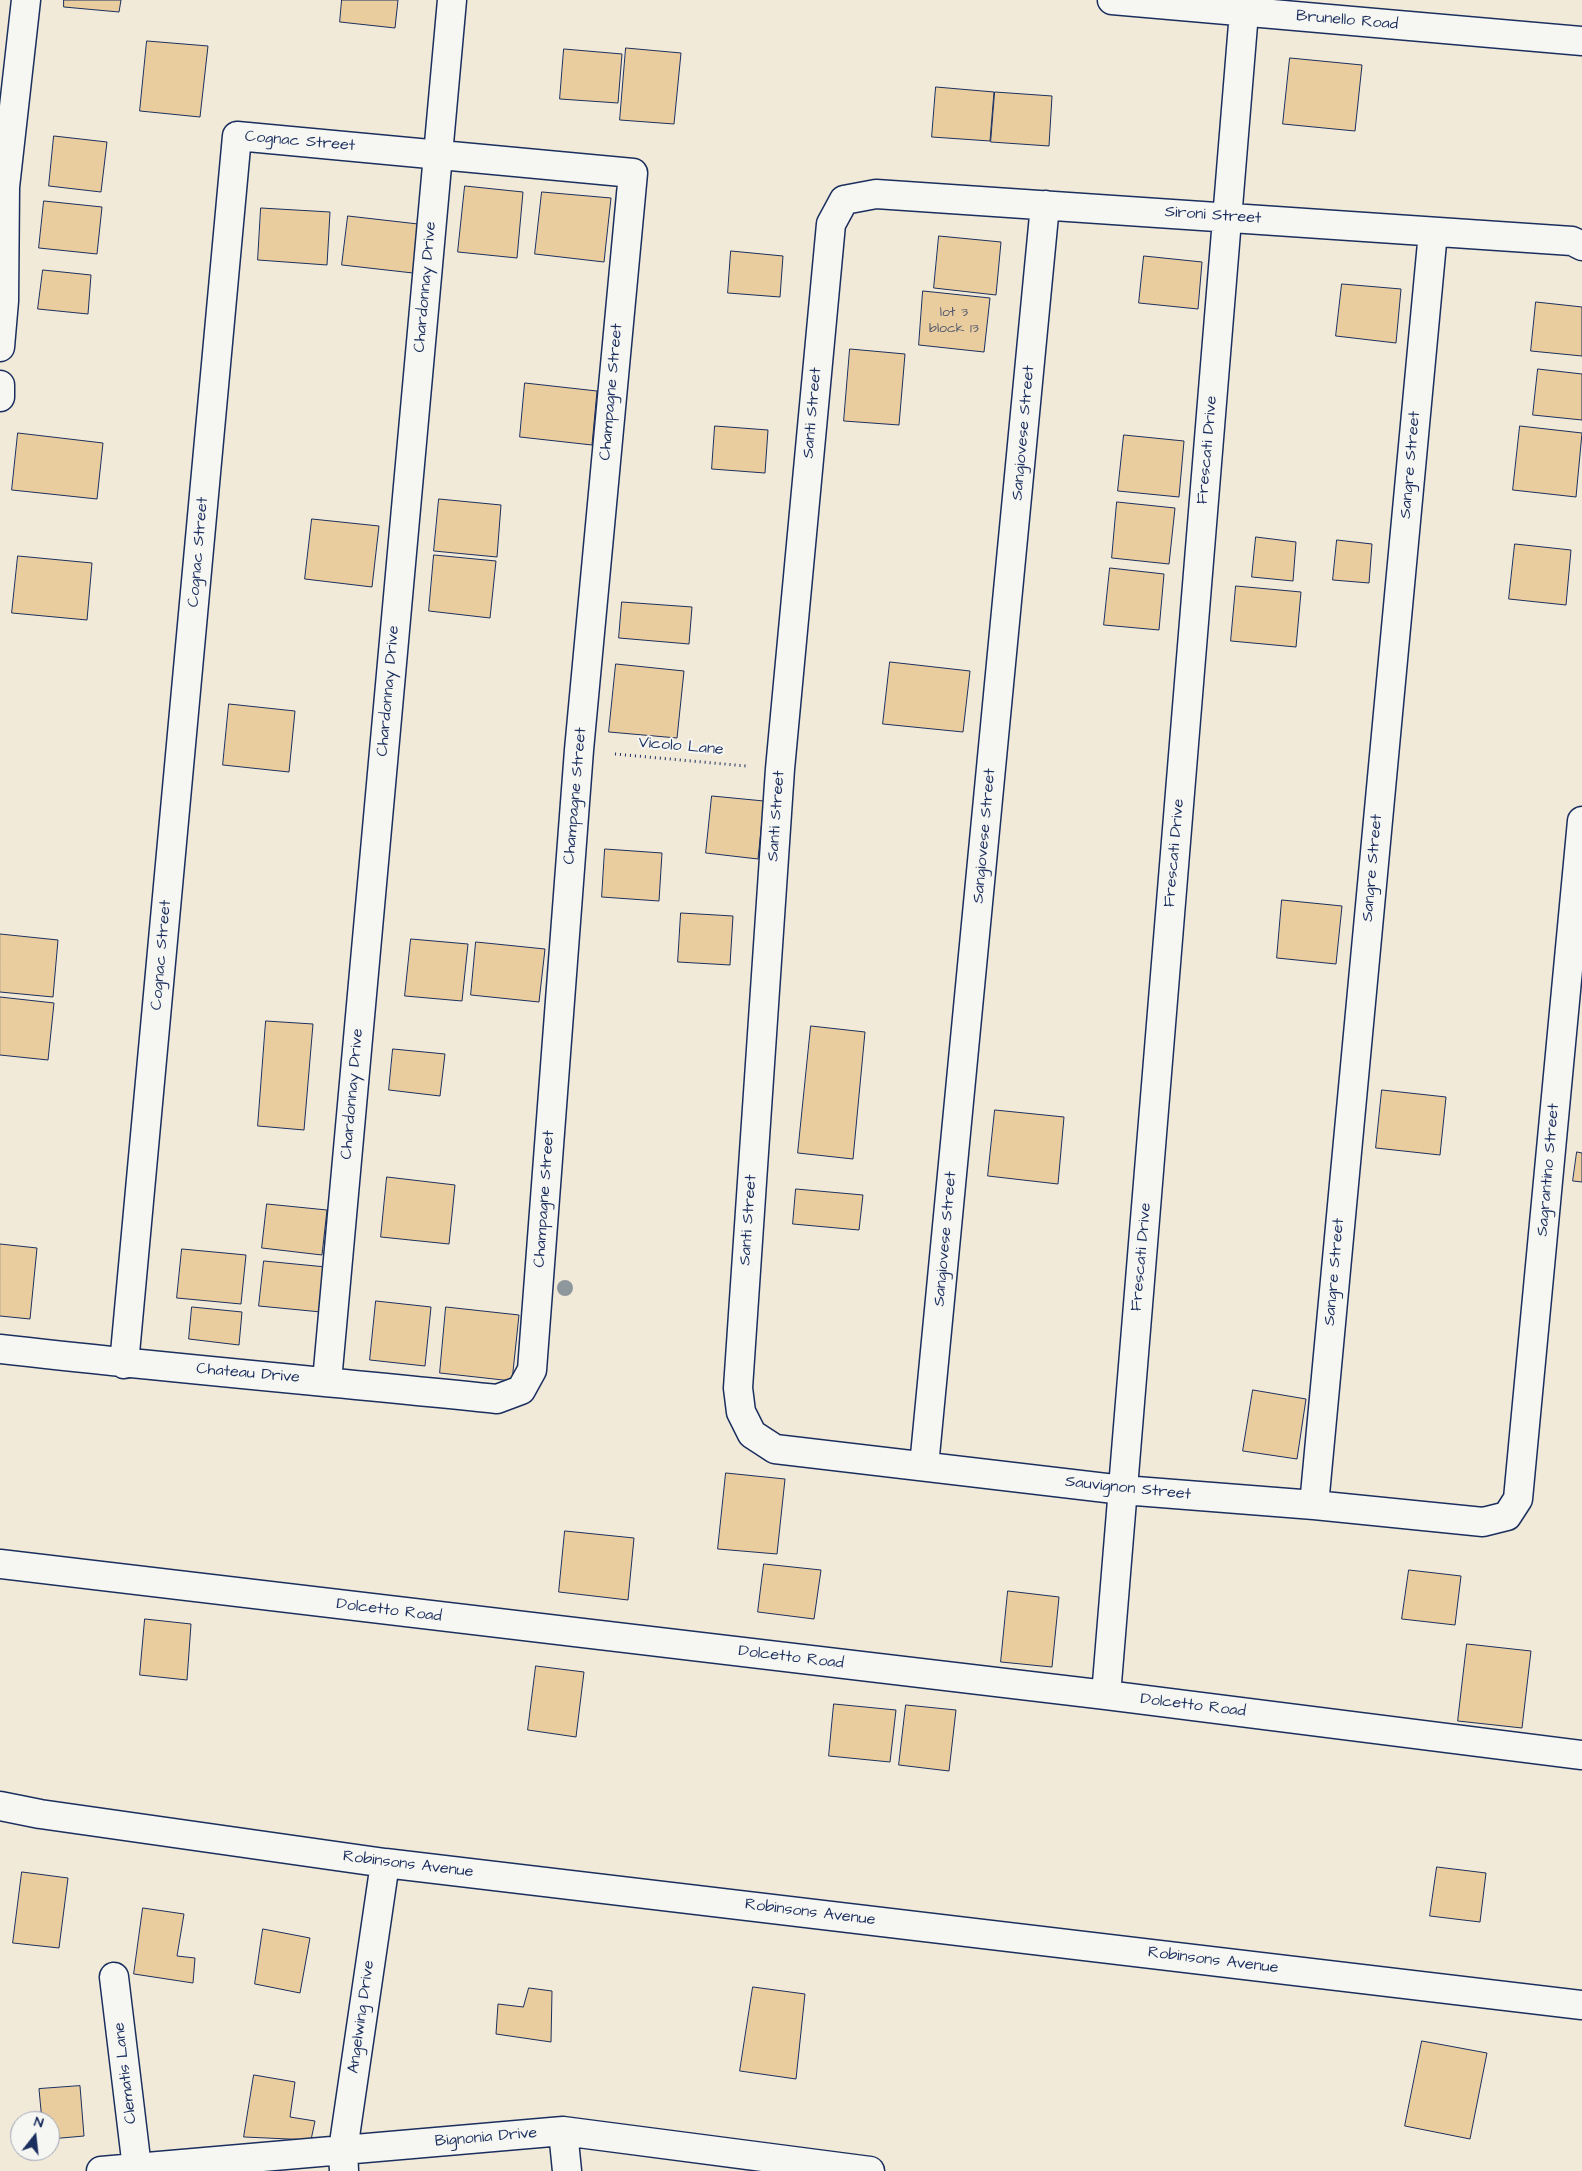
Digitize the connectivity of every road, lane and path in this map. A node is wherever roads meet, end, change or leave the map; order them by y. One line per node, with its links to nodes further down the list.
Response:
1 (26, 0): 8 (street)
2 (452, 0): 6 (street, Chardonnay Drive)
3 (1112, 0): 4 (street, Brunello Road)
4 (1244, 12): 5 (street, Brunello Road); 11 (street, Frescati Drive)
5 (1582, 41)
6 (438, 155): 7 (street, Cognac Street); 22 (street, Cognac Street); 23 (street, Chardonnay Drive)
7 (632, 173): 17 (street, Champagne Street)
8 (2, 193): 14 (street)
9 (844, 200): 10 (street, Sironi Street); 18 (street, Santi Street)
10 (1045, 205): 11 (street, Sironi Street); 26 (street, Sangiovese Street)
11 (1227, 217): 12 (street, Sironi Street); 27 (street, Frescati Drive)
12 (1432, 232): 13 (street, Sironi Street); 28 (street, Sangre Street)
13 (1582, 246)
14 (0, 347)
15 (0, 385): 16 (street)
16 (0, 397)
17 (579, 750): 18 (path, Vicolo Lane); 24 (street, Champagne Street)
18 (780, 769): 25 (street, Santi Street)
19 (1582, 821): 20 (street, Sagrantino Street)
20 (1579, 888): 29 (street, Sagrantino Street)
21 (0, 1349): 22 (street, Chateau Drive)
22 (124, 1364): 23 (street, Chateau Drive)
23 (327, 1381): 24 (street, Chateau Drive)
24 (497, 1399)
25 (752, 1434): 26 (street, Sauvignon Street)
26 (924, 1466): 27 (street, Sauvignon Street)
27 (1123, 1490): 28 (street, Sauvignon Street); 31 (street, Frescati Drive)
28 (1314, 1505): 29 (street, Sauvignon Street)
29 (1507, 1516)
30 (0, 1564): 31 (street, Dolcetto Road)
31 (1106, 1695): 32 (street, Dolcetto Road)
32 (1582, 1755)
33 (0, 1806): 34 (street, Robinsons Avenue)
34 (40, 1814): 35 (street, Robinsons Avenue); 36 (street, Robinsons Avenue)
35 (0, 1821)
36 (385, 1862): 38 (street, Robinsons Avenue); 40 (street, Angelwing Drive)
37 (114, 1978): 42 (street, Clematis Lane)
38 (1582, 2005)
39 (563, 2131): 40 (street, Bignonia Drive); 41 (street, Bignonia Drive); 44 (street)
40 (343, 2161): 42 (street, Bignonia Drive)
41 (776, 2165): 45 (street, Bignonia Drive)
42 (137, 2168): 43 (street, Bignonia Drive)
43 (101, 2171)
44 (567, 2171)
45 (870, 2171)

